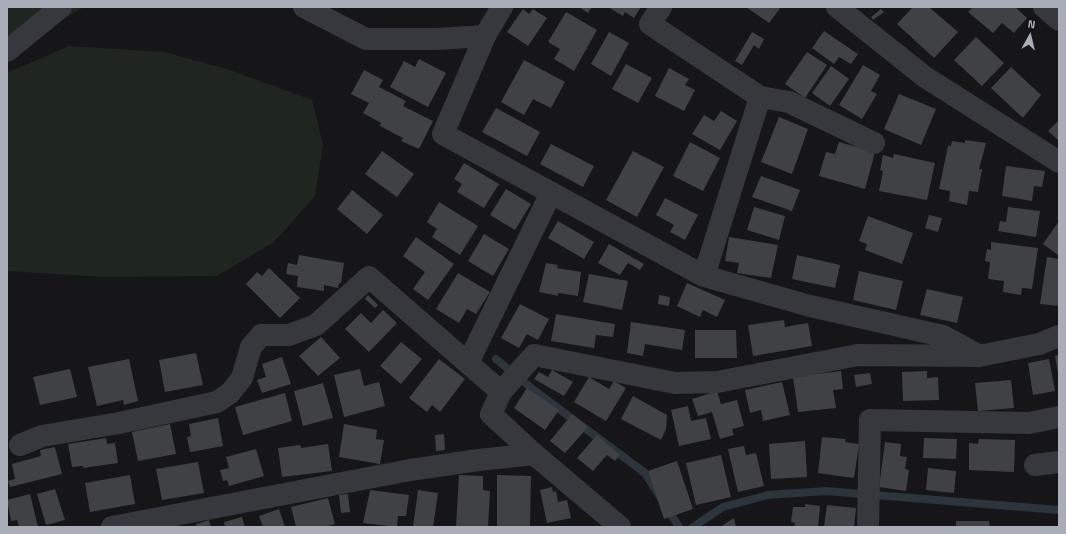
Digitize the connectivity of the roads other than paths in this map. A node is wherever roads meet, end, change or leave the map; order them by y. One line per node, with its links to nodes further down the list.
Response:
1 (61, 7): 9 (street)
2 (304, 7): 8 (street)
3 (502, 7): 8 (street)
4 (661, 7): 10 (street)
5 (837, 7): 12 (street)
6 (1044, 7): 7 (street)
7 (1059, 20)
8 (485, 36): 13 (street)
9 (7, 51)
10 (760, 98): 11 (street); 14 (street)
11 (874, 143)
12 (1059, 162)
13 (551, 193): 14 (street); 17 (street)
14 (704, 276): 16 (street)
15 (1059, 336): 16 (street)
16 (979, 356): 18 (street)
17 (468, 363): 18 (street); 20 (street)
18 (501, 392): 21 (street)
19 (1059, 417): 26 (street)
20 (20, 445)
21 (534, 454): 24 (street); 25 (street)
22 (1059, 462): 23 (street)
23 (1035, 465)
24 (112, 527)
25 (620, 527)
26 (868, 527)

